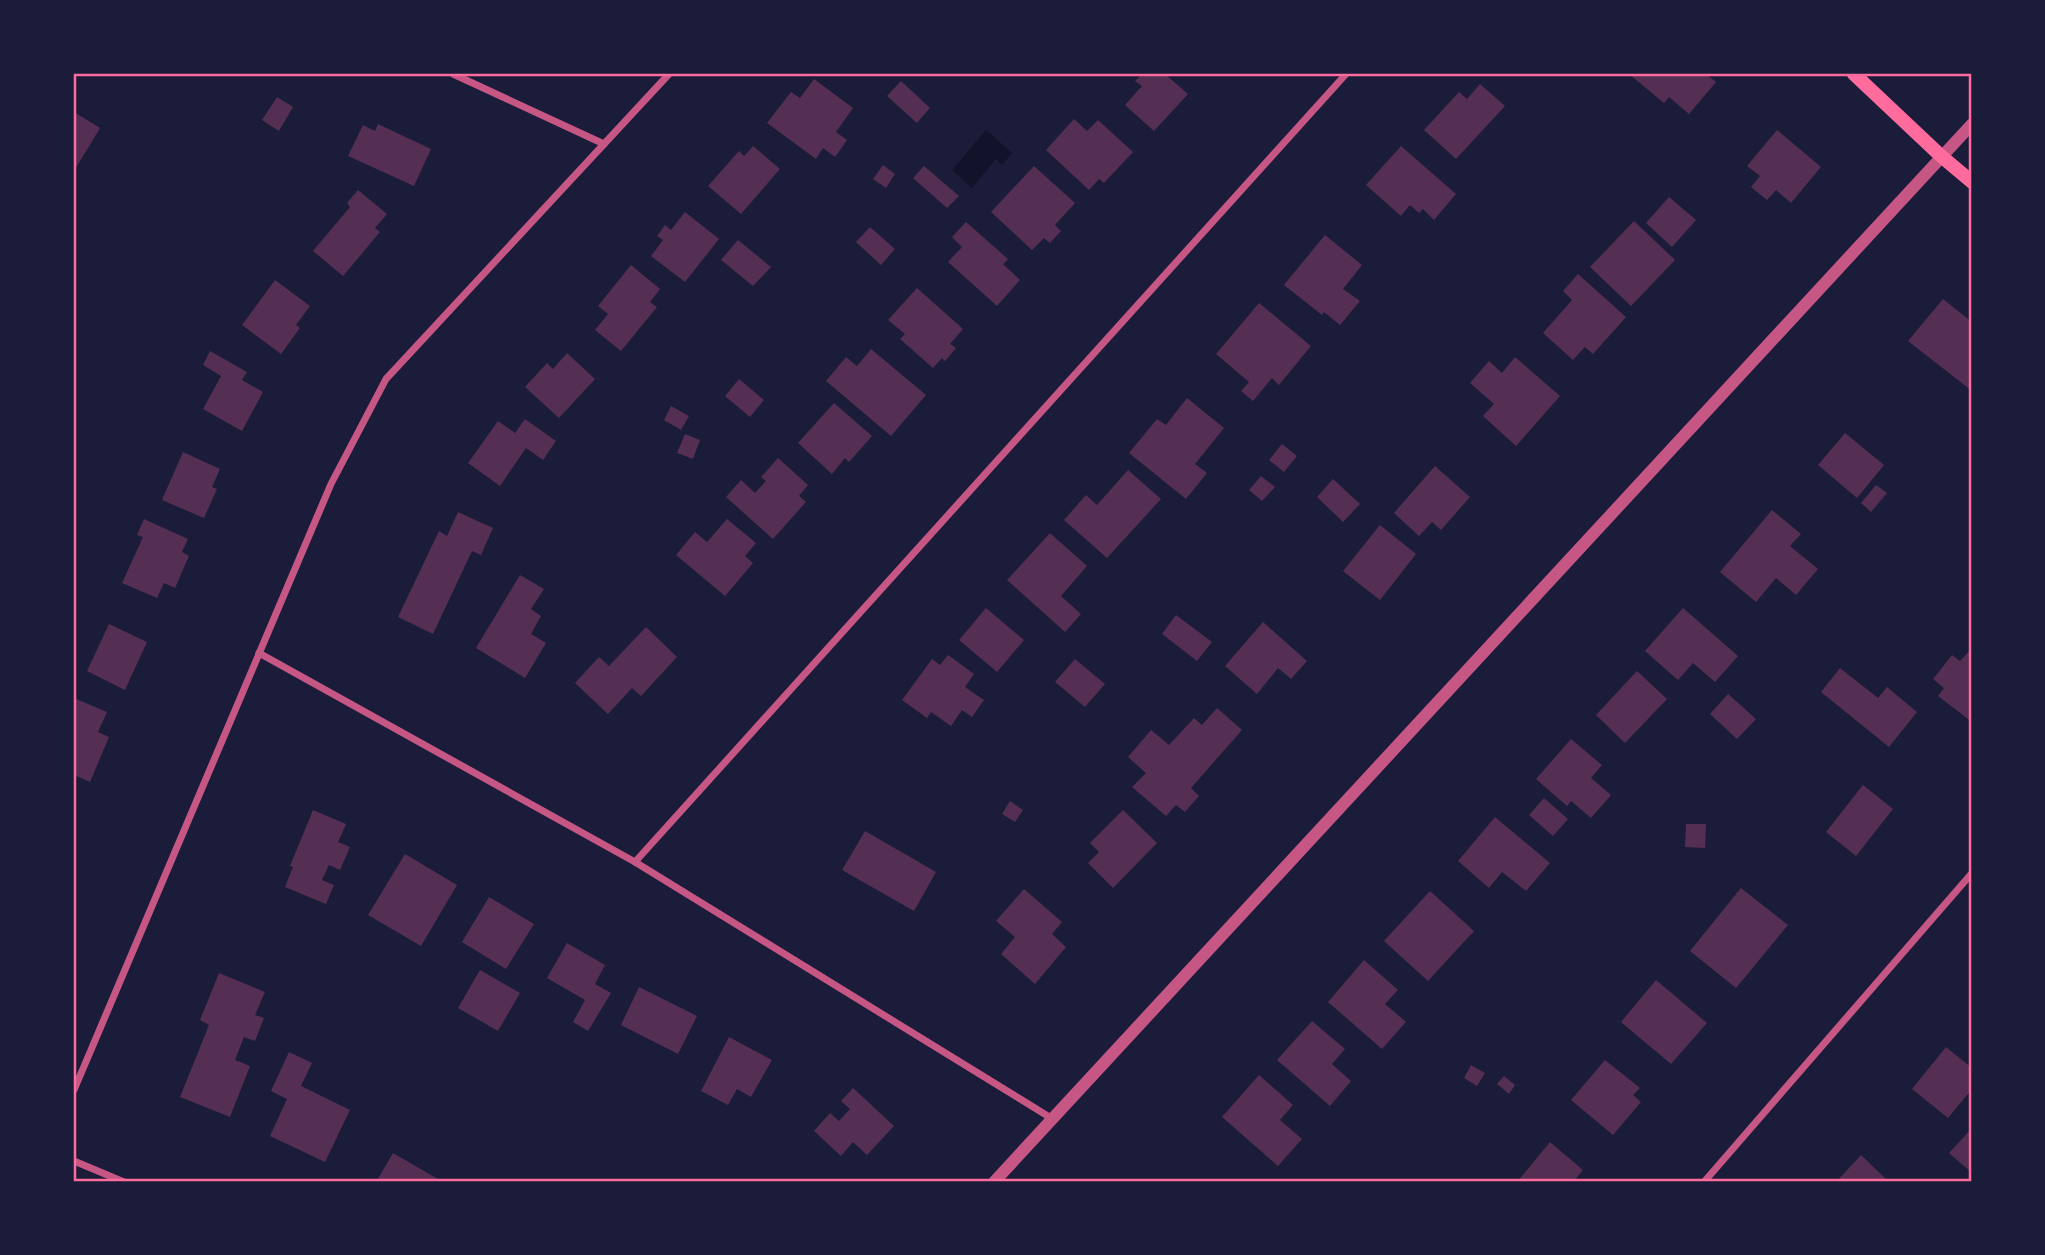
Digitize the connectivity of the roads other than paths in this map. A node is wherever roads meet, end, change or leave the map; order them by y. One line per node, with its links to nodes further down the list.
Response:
1 (453, 74): 6 (street)
2 (669, 74): 6 (street)
3 (1346, 74): 10 (street)
4 (1854, 74): 7 (main road)
5 (1972, 124): 7 (street)
6 (604, 144): 9 (street)
7 (1941, 156): 8 (main road); 13 (street)
8 (1972, 182)
9 (259, 653): 10 (street); 12 (street)
10 (635, 862): 13 (street)
11 (1972, 873): 17 (street)
12 (74, 1090)
13 (1051, 1118): 16 (street)
14 (74, 1161): 15 (street)
15 (124, 1181)
16 (994, 1181)
17 (1704, 1181)

